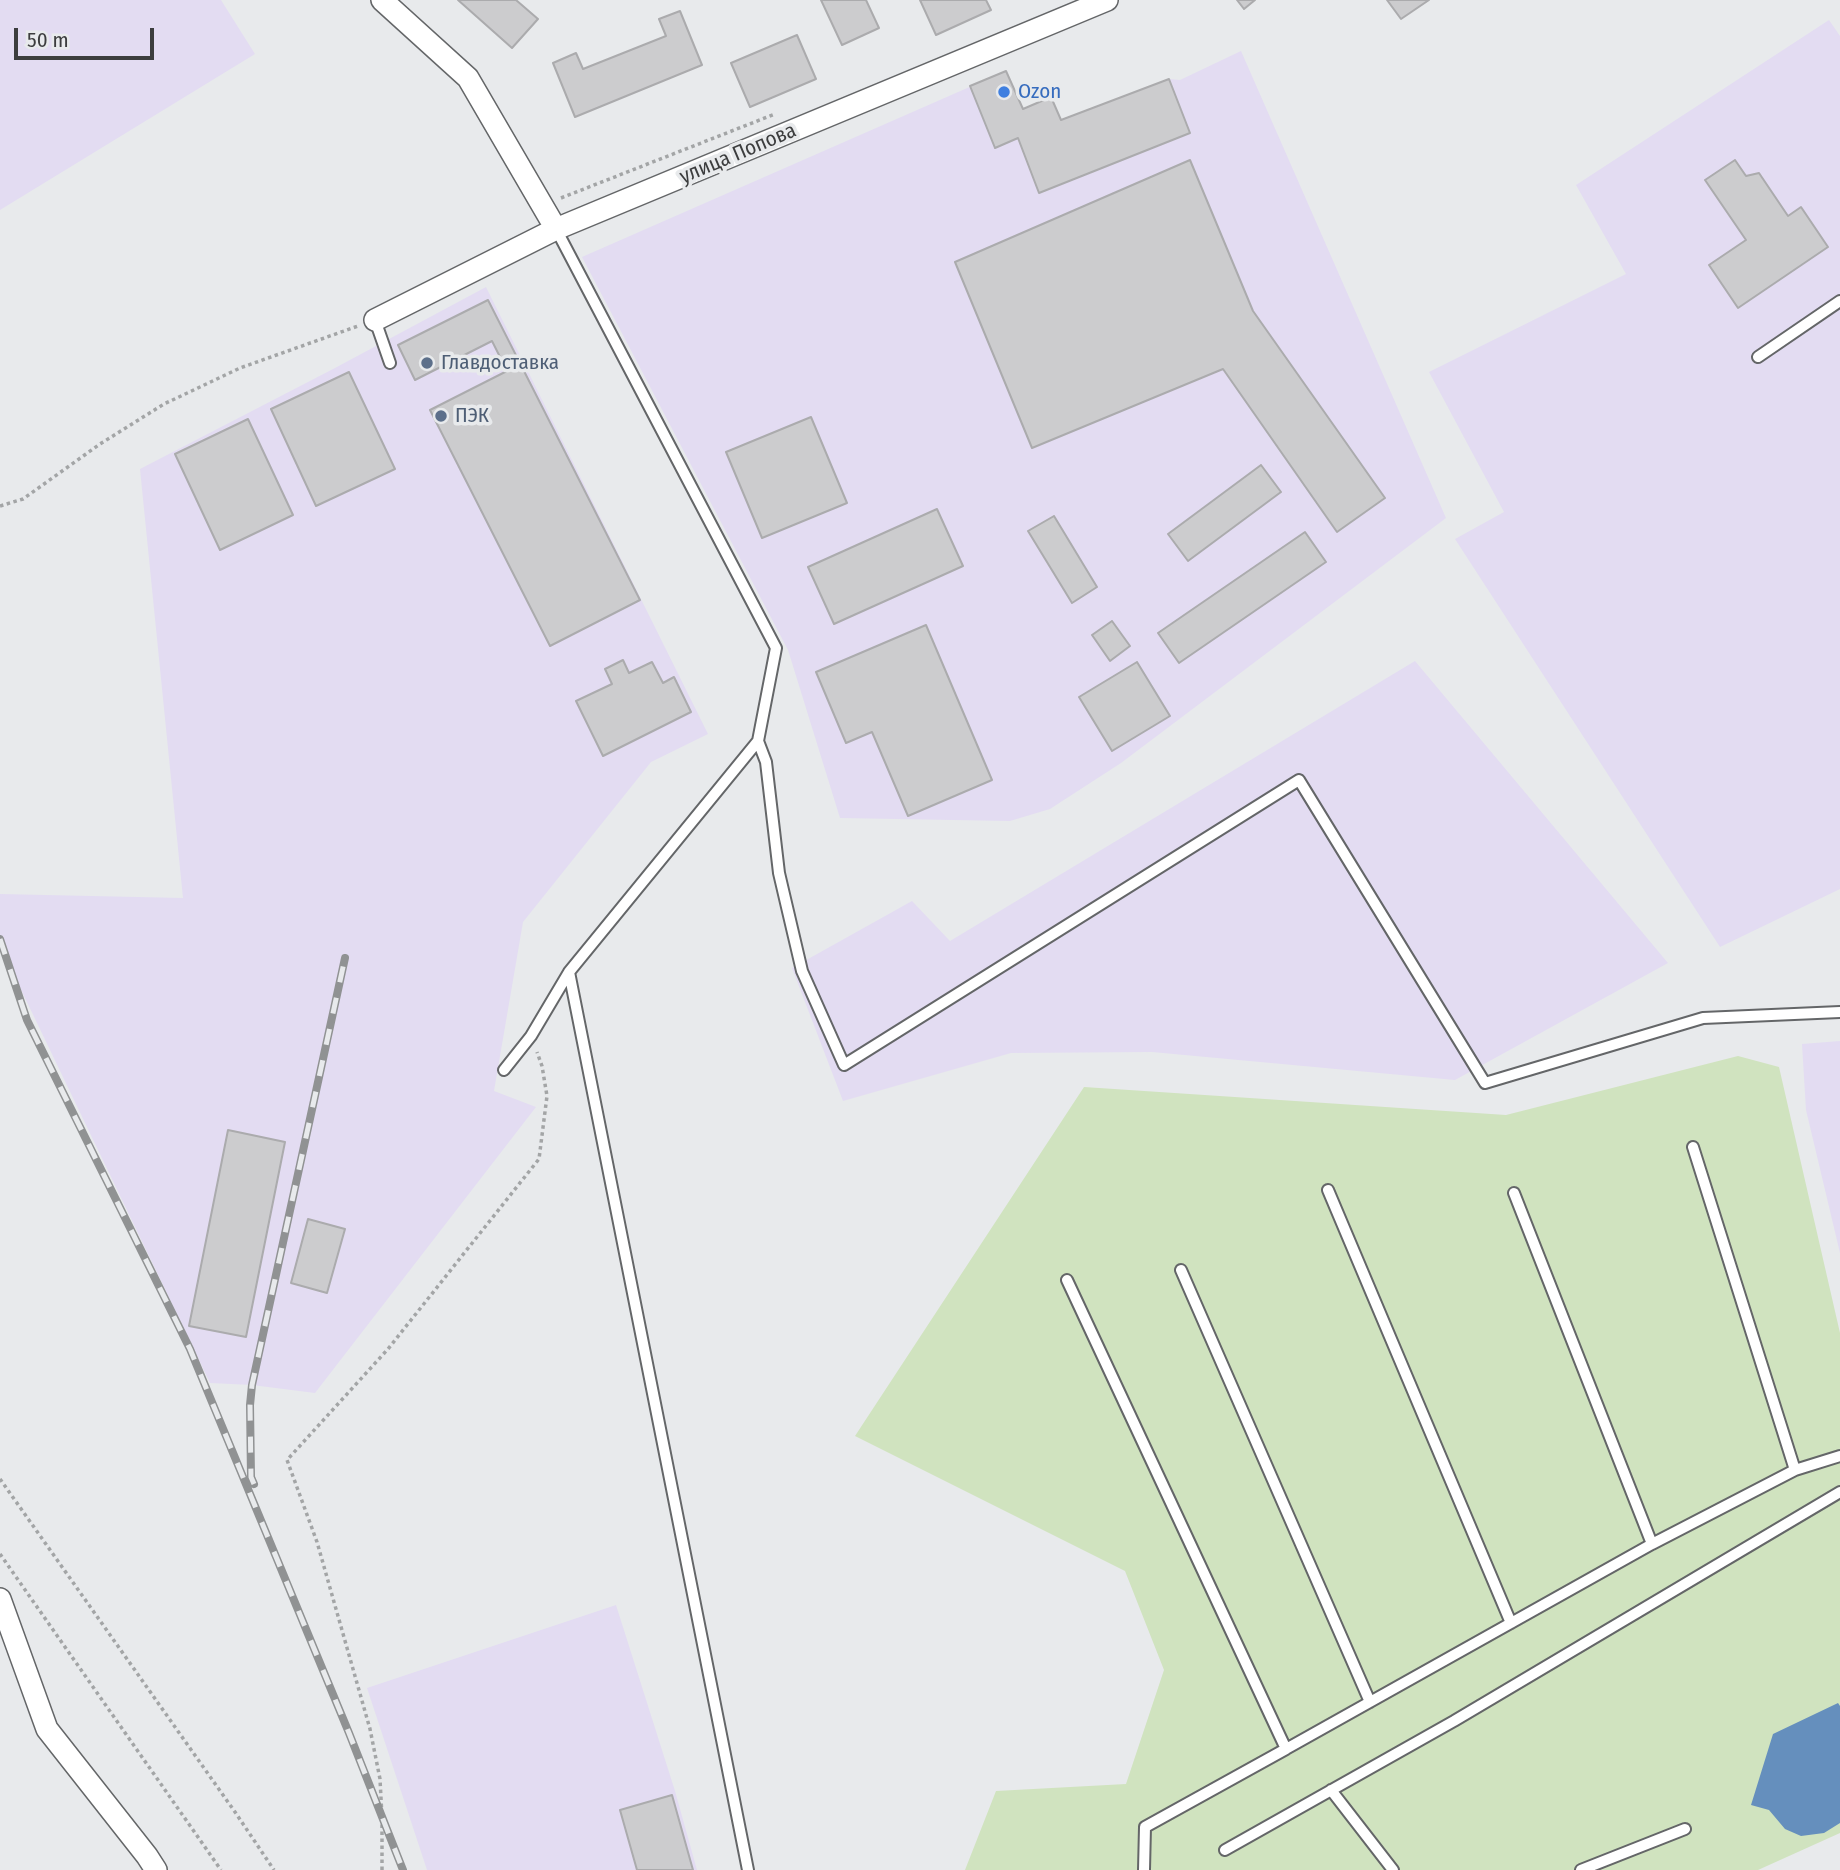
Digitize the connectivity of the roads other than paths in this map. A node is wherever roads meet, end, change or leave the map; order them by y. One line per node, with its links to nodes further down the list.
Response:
1 (382, 0): 3 (street)
2 (1108, 0): 3 (street, улица Попова)
3 (556, 229): 5 (street, улица Попова); 8 (lane)
4 (1840, 301): 6 (lane)
5 (375, 320): 7 (lane)
6 (1758, 357)
7 (390, 363)
8 (758, 741): 9 (lane); 10 (lane)
9 (569, 972): 11 (lane); 29 (lane)
10 (1840, 1012)
11 (505, 1070)
12 (1693, 1147): 18 (lane)
13 (1328, 1190): 22 (lane)
14 (1514, 1193): 20 (lane)
15 (1181, 1270): 23 (lane)
16 (1067, 1280): 24 (lane)
17 (1840, 1455): 18 (lane)
18 (1795, 1470): 20 (lane)
19 (1840, 1492): 25 (lane)
20 (1652, 1544): 22 (lane)
21 (0, 1599): 28 (street)
22 (1511, 1623): 23 (lane)
23 (1370, 1702): 24 (lane)
24 (1286, 1749): 30 (lane)
25 (1331, 1790): 27 (lane); 31 (lane)
26 (1685, 1829): 32 (lane)
27 (1225, 1850)
28 (156, 1870)
29 (748, 1870)
30 (1144, 1870)
31 (1393, 1870)
32 (1581, 1870)

